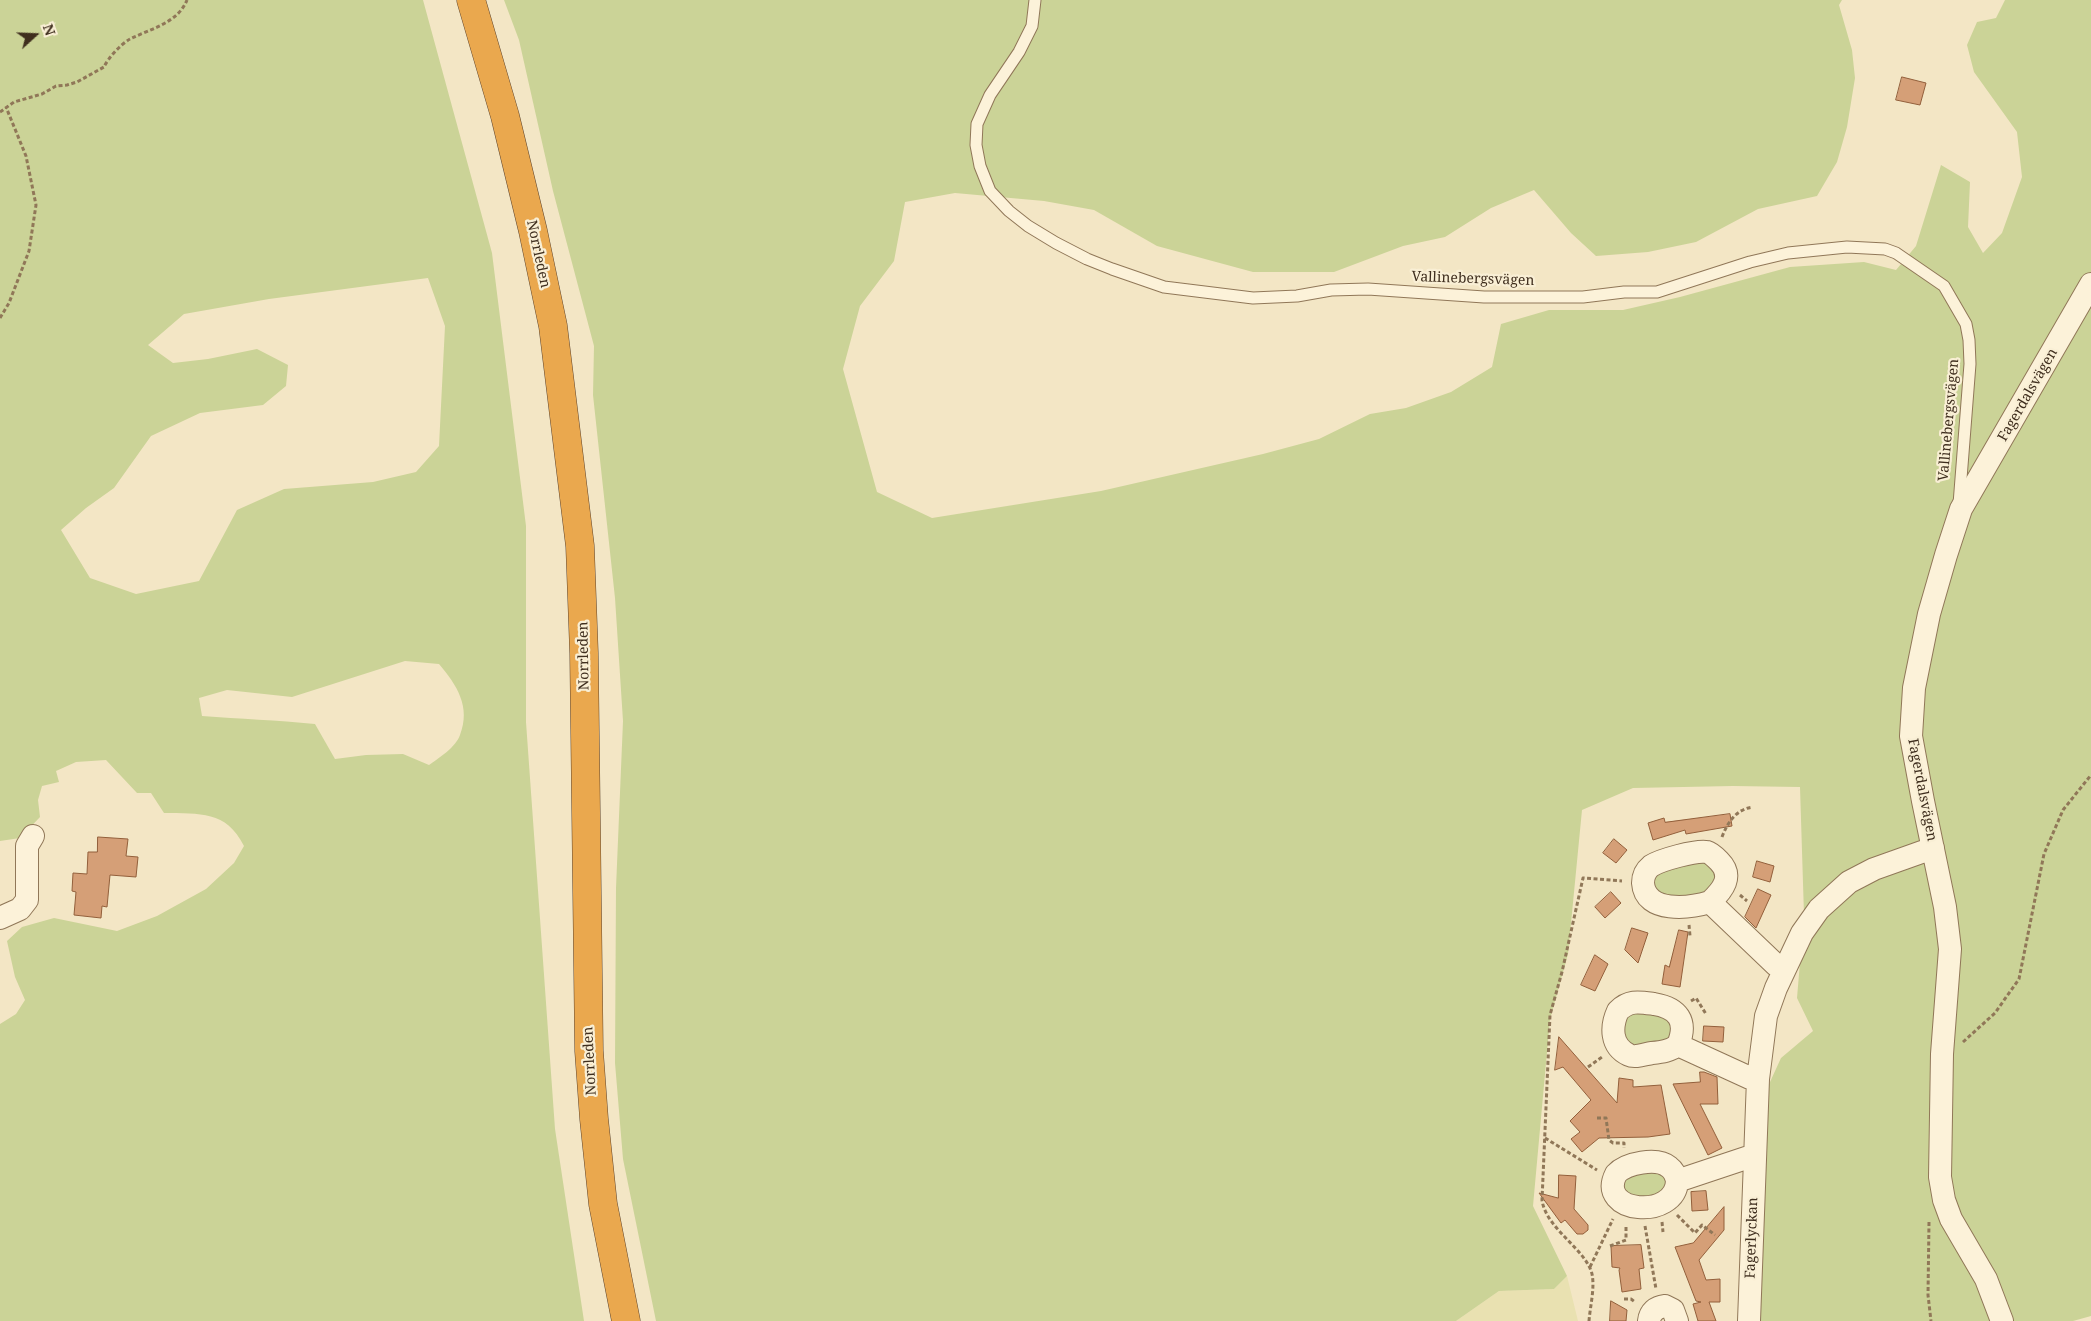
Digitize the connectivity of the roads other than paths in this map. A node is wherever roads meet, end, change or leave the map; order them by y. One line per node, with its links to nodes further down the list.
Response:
1 (472, 0): 15 (highway, Norrleden)
2 (1035, 0): 4 (lane, Vallinebergsvägen)
3 (2091, 284): 4 (street, Fagerdalsvägen)
4 (1962, 509): 6 (street, Fagerdalsvägen)
5 (33, 836): 8 (street)
6 (1933, 848): 9 (street, Fagerlyckan); 18 (street, Fagerdalsvägen)
7 (1710, 902): 7 (street); 9 (street)
8 (0, 918)
9 (1784, 968): 11 (street, Fagerlyckan)
10 (1678, 1045): 11 (street)
11 (1758, 1079): 12 (street, Fagerlyckan)
12 (1755, 1155): 13 (street); 17 (street, Fagerlyckan)
13 (1677, 1181): 13 (street)
14 (1654, 1314): 16 (street)
15 (626, 1321)
16 (1677, 1321)
17 (1750, 1321)
18 (2002, 1321)

